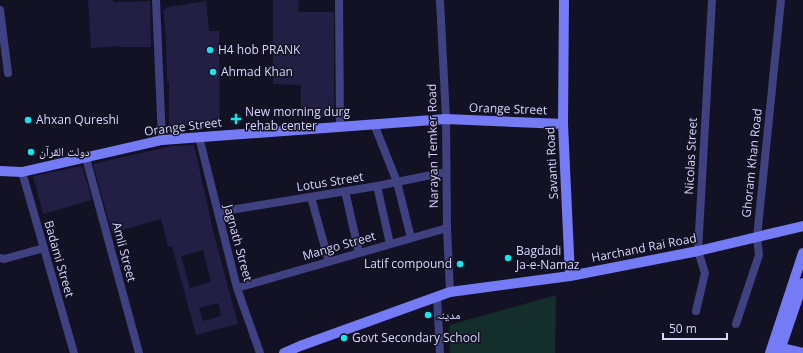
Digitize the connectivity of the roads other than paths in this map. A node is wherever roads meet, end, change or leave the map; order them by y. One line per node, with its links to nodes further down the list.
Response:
1 (156, 0): 14 (street)
2 (339, 0): 12 (street)
3 (440, 0): 9 (street, Narayan Temker Road)
4 (564, 0): 11 (street, Savanti Road)
5 (712, 0): 30 (street, Nicolas Street)
6 (781, 0): 26 (street, Ghoram Khan Road)
7 (0, 12): 8 (street)
8 (8, 73)
9 (446, 119): 10 (street, Orange Street); 11 (street, Orange Street); 18 (street, Narayan Temker Road)
10 (374, 124): 12 (street, Orange Street); 19 (street)
11 (563, 124): 35 (street, Savanti Road)
12 (340, 126): 13 (street, Orange Street)
13 (199, 138): 14 (street, Orange Street); 23 (street, Jagnath Street)
14 (162, 140): 15 (street, Orange Street)
15 (86, 158): 17 (street, Orange Street); 45 (street, Amli Street)
16 (0, 171): 17 (street, Orange Street)
17 (22, 172): 29 (street, Badami Street)
18 (446, 172): 19 (street, Lotus Street); 25 (street, Narayan Temker Road)
19 (397, 182): 20 (street, Lotus Street); 27 (street)
20 (377, 186): 21 (street, Lotus Street); 28 (street)
21 (345, 192): 22 (street, Lotus Street); 32 (street)
22 (311, 197): 23 (street, Lotus Street); 34 (street)
23 (218, 212): 37 (street, Jagnath Street)
24 (803, 226): 26 (street, Harchand Rai Road)
25 (447, 228): 27 (street, Mango Street); 38 (street, Narayan Temker Road)
26 (757, 237): 30 (street, Harchand Rai Road); 41 (street, Ghoram Khan Road)
27 (411, 238): 28 (street, Mango Street)
28 (390, 244): 32 (street, Mango Street)
29 (44, 248): 33 (street); 44 (street, Badami Street)
30 (698, 251): 35 (street, Harchand Rai Road); 40 (street, Nicolas Street)
31 (803, 252): 42 (street)
32 (359, 253): 34 (street, Mango Street)
33 (0, 258)
34 (329, 262): 37 (street, Mango Street)
35 (570, 276): 38 (street, Harchand Rai Road)
36 (803, 283): 42 (street)
37 (237, 288): 46 (street, Jagnath Street)
38 (450, 292): 39 (street, Harchand Rai Road)
39 (437, 296): 47 (street, Harchand Rai Road); 48 (street)
40 (696, 311)
41 (736, 324)
42 (783, 330): 43 (street); 49 (street)
43 (780, 350): 50 (street)
44 (74, 353)
45 (139, 353)
46 (260, 353)
47 (284, 353)
48 (440, 353)
49 (770, 353)
50 (802, 353)

